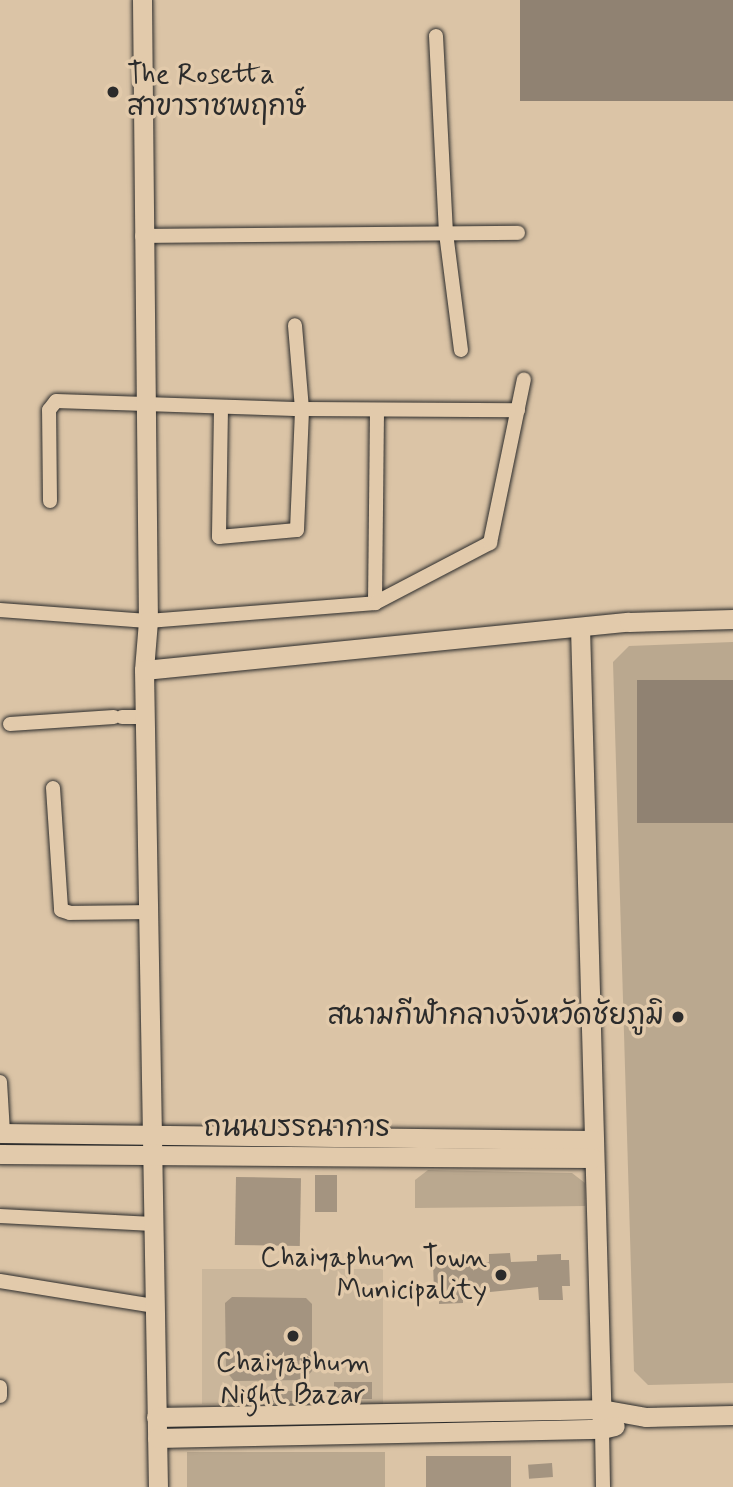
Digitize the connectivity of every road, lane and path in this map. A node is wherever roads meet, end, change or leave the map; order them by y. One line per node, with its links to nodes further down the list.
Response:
1 (142, 0): 5 (street)
2 (436, 36): 3 (street)
3 (446, 233): 4 (street); 5 (street); 7 (street)
4 (517, 233)
5 (142, 236): 9 (street)
6 (295, 325): 11 (street)
7 (461, 350)
8 (524, 379): 13 (street)
9 (146, 405): 10 (street); 14 (street); 18 (street)
10 (221, 408): 11 (street); 11 (street)
11 (302, 409): 12 (street)
12 (377, 410): 13 (street); 15 (street)
13 (517, 410): 15 (street)
14 (50, 501)
15 (374, 603): 18 (street)
16 (0, 610): 18 (street)
17 (733, 619): 19 (street)
18 (148, 621): 20 (street)
19 (580, 627): 20 (street); 28 (street)
20 (144, 670): 21 (street)
21 (145, 717): 22 (street); 24 (street)
22 (10, 724)
23 (53, 788): 24 (street)
24 (148, 912): 27 (street)
25 (0, 1082): 26 (street)
26 (1, 1133): 27 (street, ถนนบรรณาการ)
27 (152, 1136): 28 (street, ถนนบรรณาการ); 30 (street)
28 (593, 1149): 30 (street, ถนนบรรณาการ); 39 (street)
29 (0, 1154): 30 (street, ถนนบรรณาการ)
30 (152, 1156): 32 (street)
31 (0, 1216): 32 (street)
32 (153, 1224): 34 (street)
33 (0, 1281): 34 (street)
34 (155, 1306): 38 (street)
35 (0, 1387): 36 (street)
36 (0, 1396)
37 (733, 1415): 39 (street)
38 (156, 1418): 39 (street); 40 (street)
39 (602, 1419): 40 (street); 42 (street)
40 (157, 1438): 41 (street)
41 (158, 1487)
42 (603, 1487)

